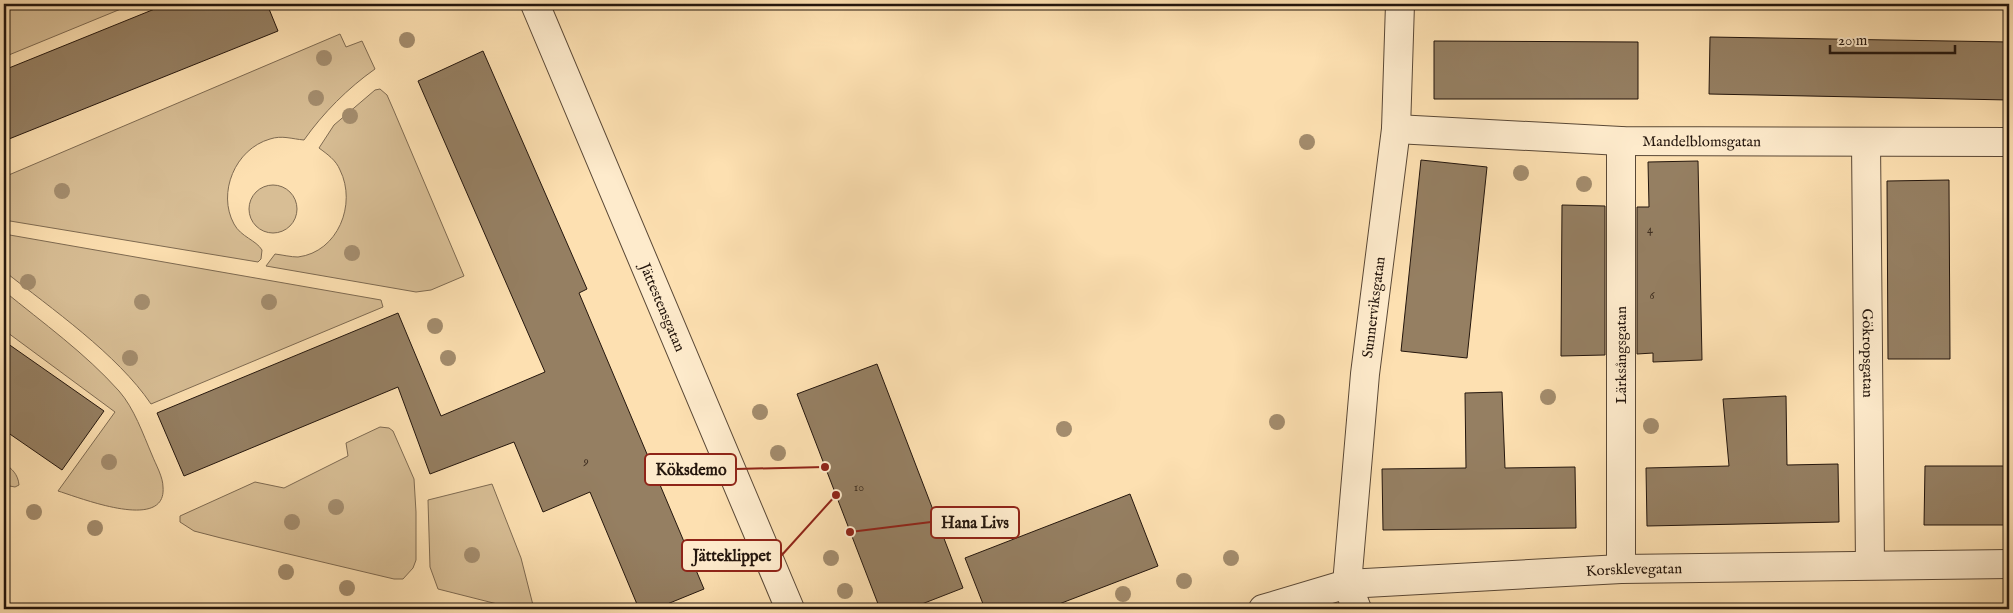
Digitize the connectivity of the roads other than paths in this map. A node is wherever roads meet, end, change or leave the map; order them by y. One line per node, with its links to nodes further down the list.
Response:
1 (535, 4): 11 (street, Jättestensgatan)
2 (1400, 4): 3 (street, Sunnerviksgatan)
3 (1396, 129): 4 (street, Mandelblomsgatan); 10 (street, Sunnerviksgatan)
4 (1622, 141): 5 (street, Mandelblomsgatan); 9 (street, Lärksångsgatan)
5 (1866, 142): 6 (street, Mandelblomsgatan); 8 (street, Gökropsgatan)
6 (2009, 142)
7 (2009, 564): 8 (street, Korsklevegatan)
8 (1870, 565): 9 (street, Korsklevegatan)
9 (1621, 569): 10 (street, Korsklevegatan)
10 (1347, 584): 12 (street, Korsklevegatan); 13 (street, Sunnerviksgatan)
11 (790, 609)
12 (1263, 609)
13 (1357, 609)

